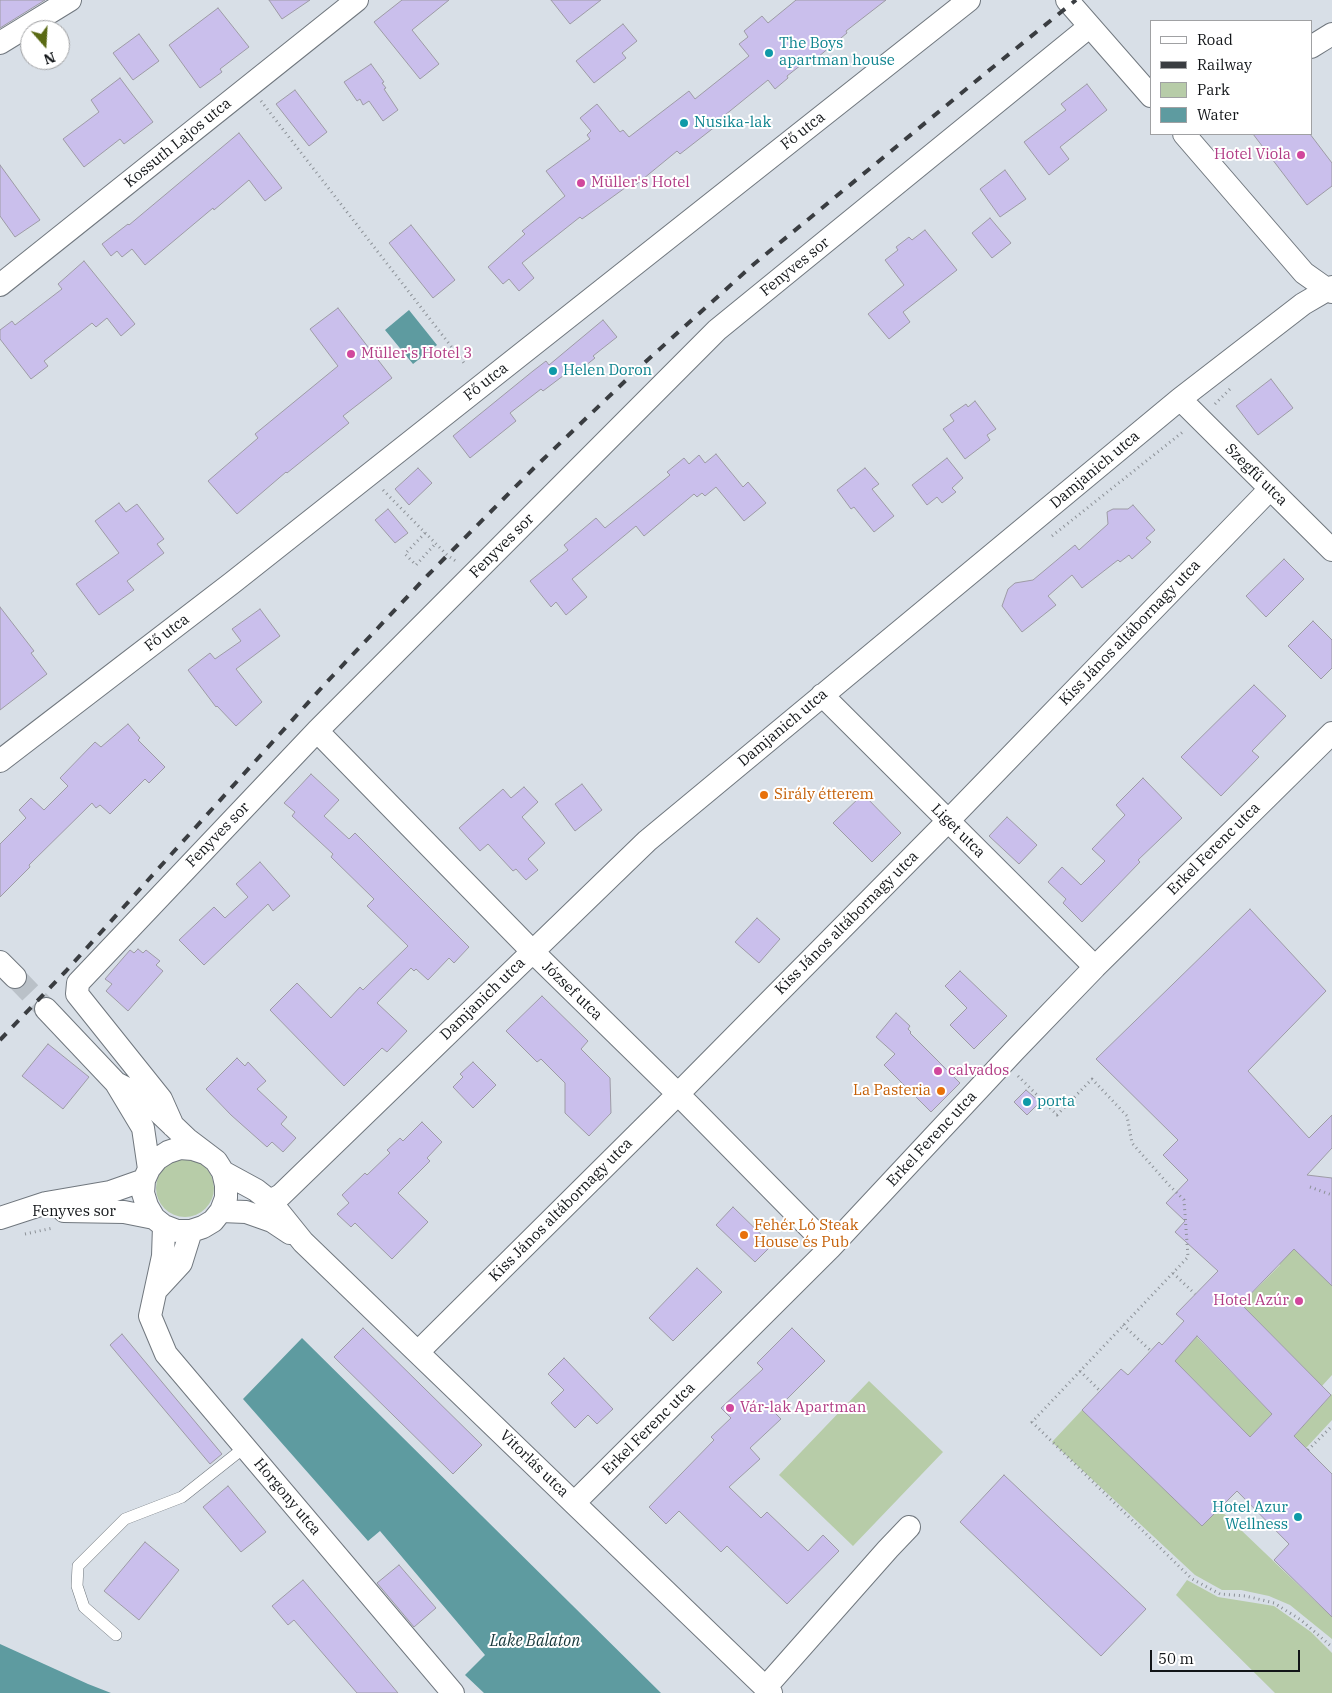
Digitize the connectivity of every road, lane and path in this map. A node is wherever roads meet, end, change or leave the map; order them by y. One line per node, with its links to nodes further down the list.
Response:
1 (70, 0): 7 (street)
2 (357, 0): 9 (street, Kossuth Lajos utca)
3 (968, 0): 18 (street, Fő utca)
4 (1068, 0): 5 (street)
5 (1089, 27): 10 (street); 24 (street, Fenyves sor)
6 (1332, 34): 8 (street)
7 (0, 43)
8 (1312, 46)
9 (249, 86): 12 (street, Kossuth Lajos utca); 14 (path)
10 (1150, 95)
11 (1185, 135): 13 (street)
12 (0, 285)
13 (1331, 290): 16 (street, Damjanich utca)
14 (464, 363)
15 (1236, 384): 17 (path)
16 (1180, 399): 17 (street, Szegfű utca); 25 (street, Damjanich utca)
17 (1200, 418): 19 (street, Szegfű utca); 21 (path)
18 (369, 475): 20 (path); 28 (street, Fő utca)
19 (1270, 489): 23 (street, Szegfű utca); 29 (street, Kiss János altábornagy utca)
20 (425, 533): 22 (path); 22 (path)
21 (1045, 541)
22 (436, 543): 24 (path)
23 (1332, 550)
24 (473, 575): 26 (street, Fenyves sor)
25 (822, 695): 29 (street, Liget utca); 30 (street, Damjanich utca)
26 (318, 731): 30 (street, József utca); 36 (street, Fenyves sor)
27 (1332, 733): 31 (street, Erkel Ferenc utca)
28 (0, 761)
29 (948, 821): 31 (street, Liget utca); 35 (street, Kiss János altábornagy utca)
30 (532, 951): 35 (street, József utca); 42 (street, Damjanich utca)
31 (1095, 967): 33 (street, Erkel Ferenc utca)
32 (46, 1009): 34 (street, Vitorlás utca)
33 (1004, 1062): 49 (street, Erkel Ferenc utca); 50 (path)
34 (116, 1083): 36 (street, Vitorlás utca); 39 (street, Vitorlás utca)
35 (678, 1094): 49 (street, József utca); 55 (street, Kiss János altábornagy utca)
36 (173, 1126): 37 (street, Vitorlás utca)
37 (205, 1153): 38 (street, Vitorlás utca); 39 (street)
38 (223, 1172): 42 (street, Vitorlás utca); 43 (street)
39 (147, 1174): 44 (street, Fenyves sor); 46 (street, Vitorlás utca)
40 (1310, 1187): 41 (path)
41 (1332, 1195)
42 (270, 1201): 48 (street, Vitorlás utca)
43 (221, 1210): 47 (street); 48 (street, Vitorlás utca)
44 (23, 1212): 45 (street, Fenyves sor); 46 (street, Fenyves sor)
45 (0, 1218)
46 (159, 1222): 47 (street); 51 (street, Horgony utca)
47 (191, 1231): 51 (street, Horgony utca)
48 (303, 1242): 55 (street, Vitorlás utca)
49 (830, 1248): 61 (street, Erkel Ferenc utca)
50 (1173, 1273): 52 (path); 53 (path)
51 (157, 1289): 59 (street, Horgony utca)
52 (1195, 1294)
53 (1124, 1325): 54 (path); 56 (path)
54 (1151, 1351)
55 (418, 1352): 61 (street, Vitorlás utca)
56 (1080, 1371): 57 (path); 64 (path)
57 (1100, 1391)
58 (1332, 1426): 60 (path)
59 (244, 1447): 63 (lane); 66 (street, Horgony utca)
60 (1308, 1450)
61 (574, 1503): 65 (street, Vitorlás utca)
62 (909, 1527): 65 (street, Vitorlás utca)
63 (116, 1635)
64 (1332, 1647)
65 (768, 1690)
66 (453, 1693)

